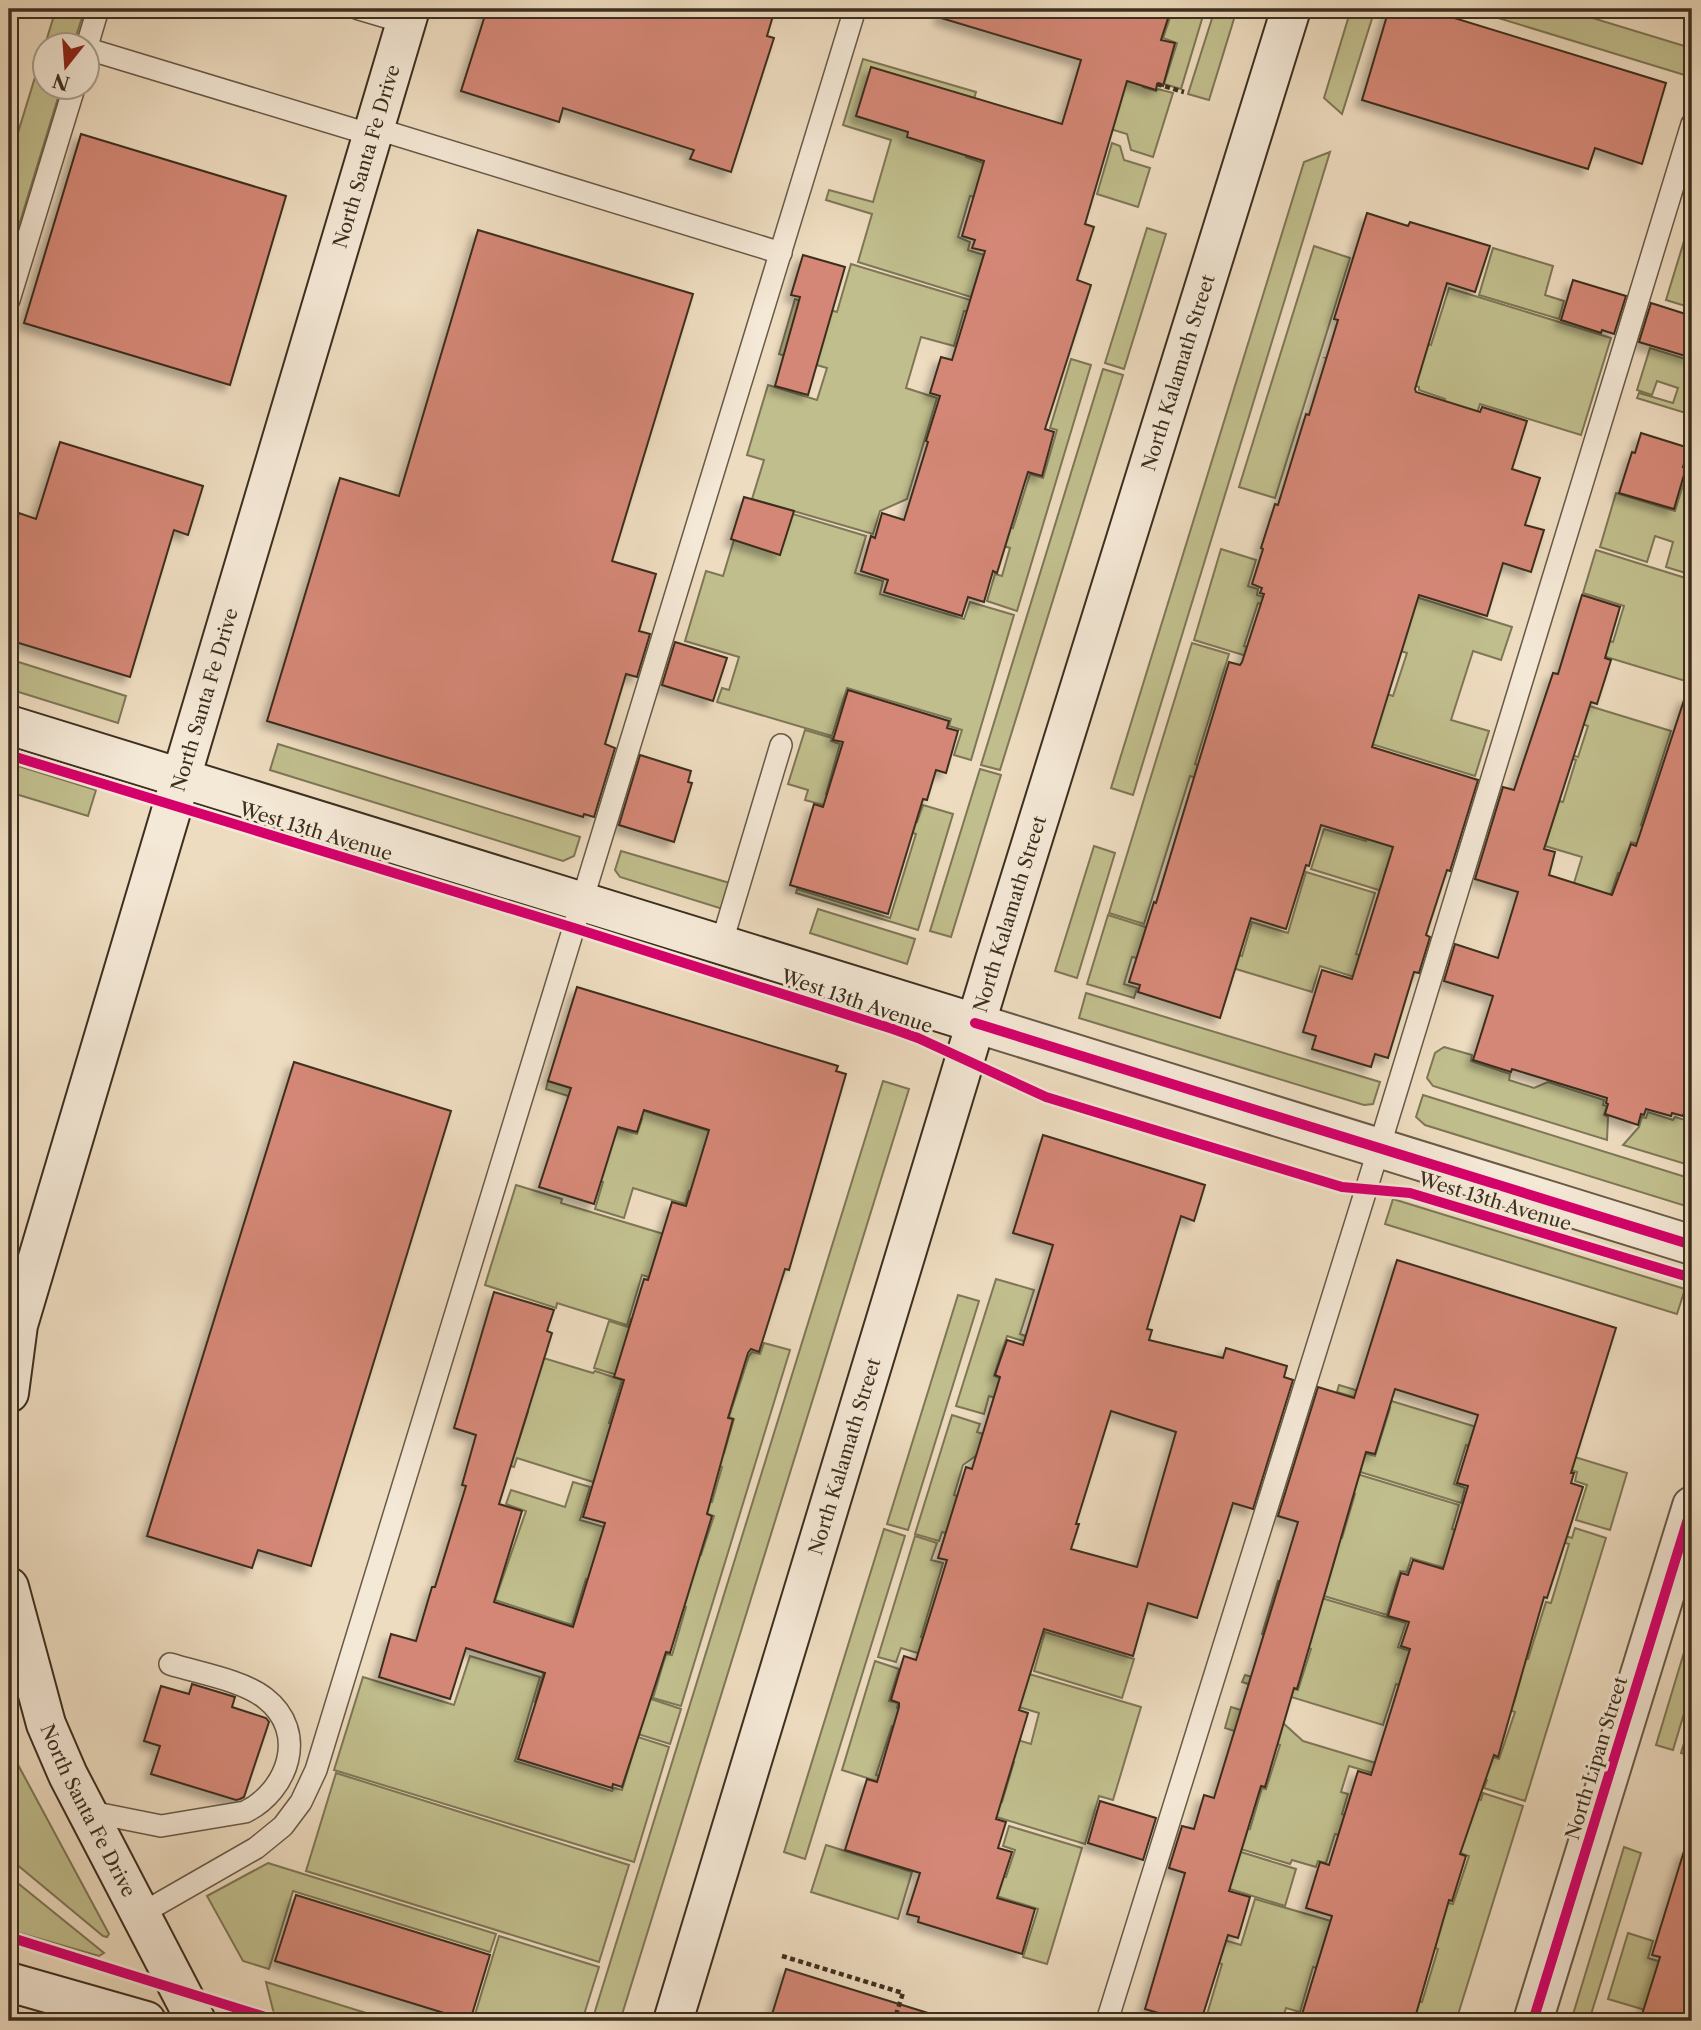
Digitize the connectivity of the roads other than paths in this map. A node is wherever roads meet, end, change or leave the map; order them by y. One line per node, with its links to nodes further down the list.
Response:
1 (98, 9): 6 (lane)
2 (359, 9): 5 (lane)
3 (855, 9): 11 (lane)
4 (1291, 9): 18 (main road, North Kalamath Street)
5 (408, 16): 10 (main road, North Santa Fe Drive)
6 (91, 32)
7 (102, 51): 10 (lane)
8 (70, 102): 12 (lane)
9 (1692, 124): 19 (lane)
10 (373, 132): 11 (lane); 15 (main road, North Santa Fe Drive)
11 (781, 253): 16 (lane)
12 (9, 300)
13 (9, 725): 15 (main road, West 13th Avenue)
14 (780, 744): 17 (lane)
15 (181, 779): 16 (main road, West 13th Avenue); 21 (main road, North Santa Fe Drive)
16 (582, 902): 17 (main road, West 13th Avenue); 26 (lane)
17 (721, 945): 18 (main road, West 13th Avenue)
18 (975, 1023): 19 (main road, West 13th Avenue); 30 (main road, North Kalamath Street)
19 (1379, 1148): 20 (main road, West 13th Avenue); 31 (lane)
20 (1692, 1245)
21 (9, 1392)
22 (1692, 1506): 32 (main road, North Lipan Street)
23 (9, 1587): 25 (main road, North Santa Fe Drive)
24 (170, 1664): 25 (lane)
25 (86, 1811): 26 (main road, North Santa Fe Drive)
26 (139, 1915): 29 (main road, North Santa Fe Drive)
27 (9, 1982): 28 (main road)
28 (146, 2021)
29 (196, 2021)
30 (673, 2021)
31 (1107, 2021)
32 (1534, 2021)

